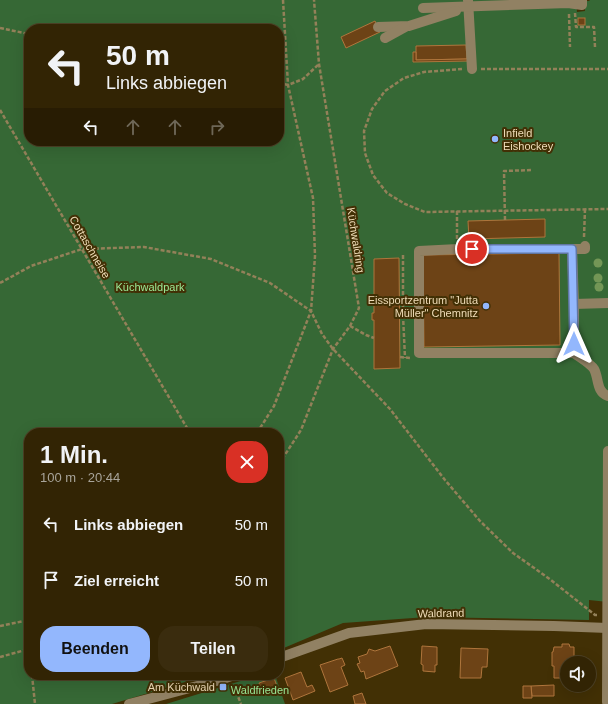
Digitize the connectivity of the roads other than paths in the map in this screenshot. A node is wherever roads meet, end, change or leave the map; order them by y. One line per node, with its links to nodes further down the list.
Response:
1 (578, 2): 2 (street)
2 (468, 4): 3 (street); 4 (street); 7 (street)
3 (422, 8)
4 (409, 26): 5 (street); 6 (street)
5 (378, 27)
6 (385, 38)
7 (472, 69)
8 (584, 246): 9 (street)
9 (572, 249): 11 (street); 12 (street)
10 (608, 303): 11 (street)
11 (574, 304): 12 (street)
12 (574, 353): 13 (street)
13 (608, 396)
14 (608, 451): 15 (street)
15 (607, 616): 16 (street)
16 (608, 628): 17 (street, Waldrand); 19 (street)
17 (284, 656)
18 (217, 680): 20 (street)
19 (607, 702)
20 (129, 704)

